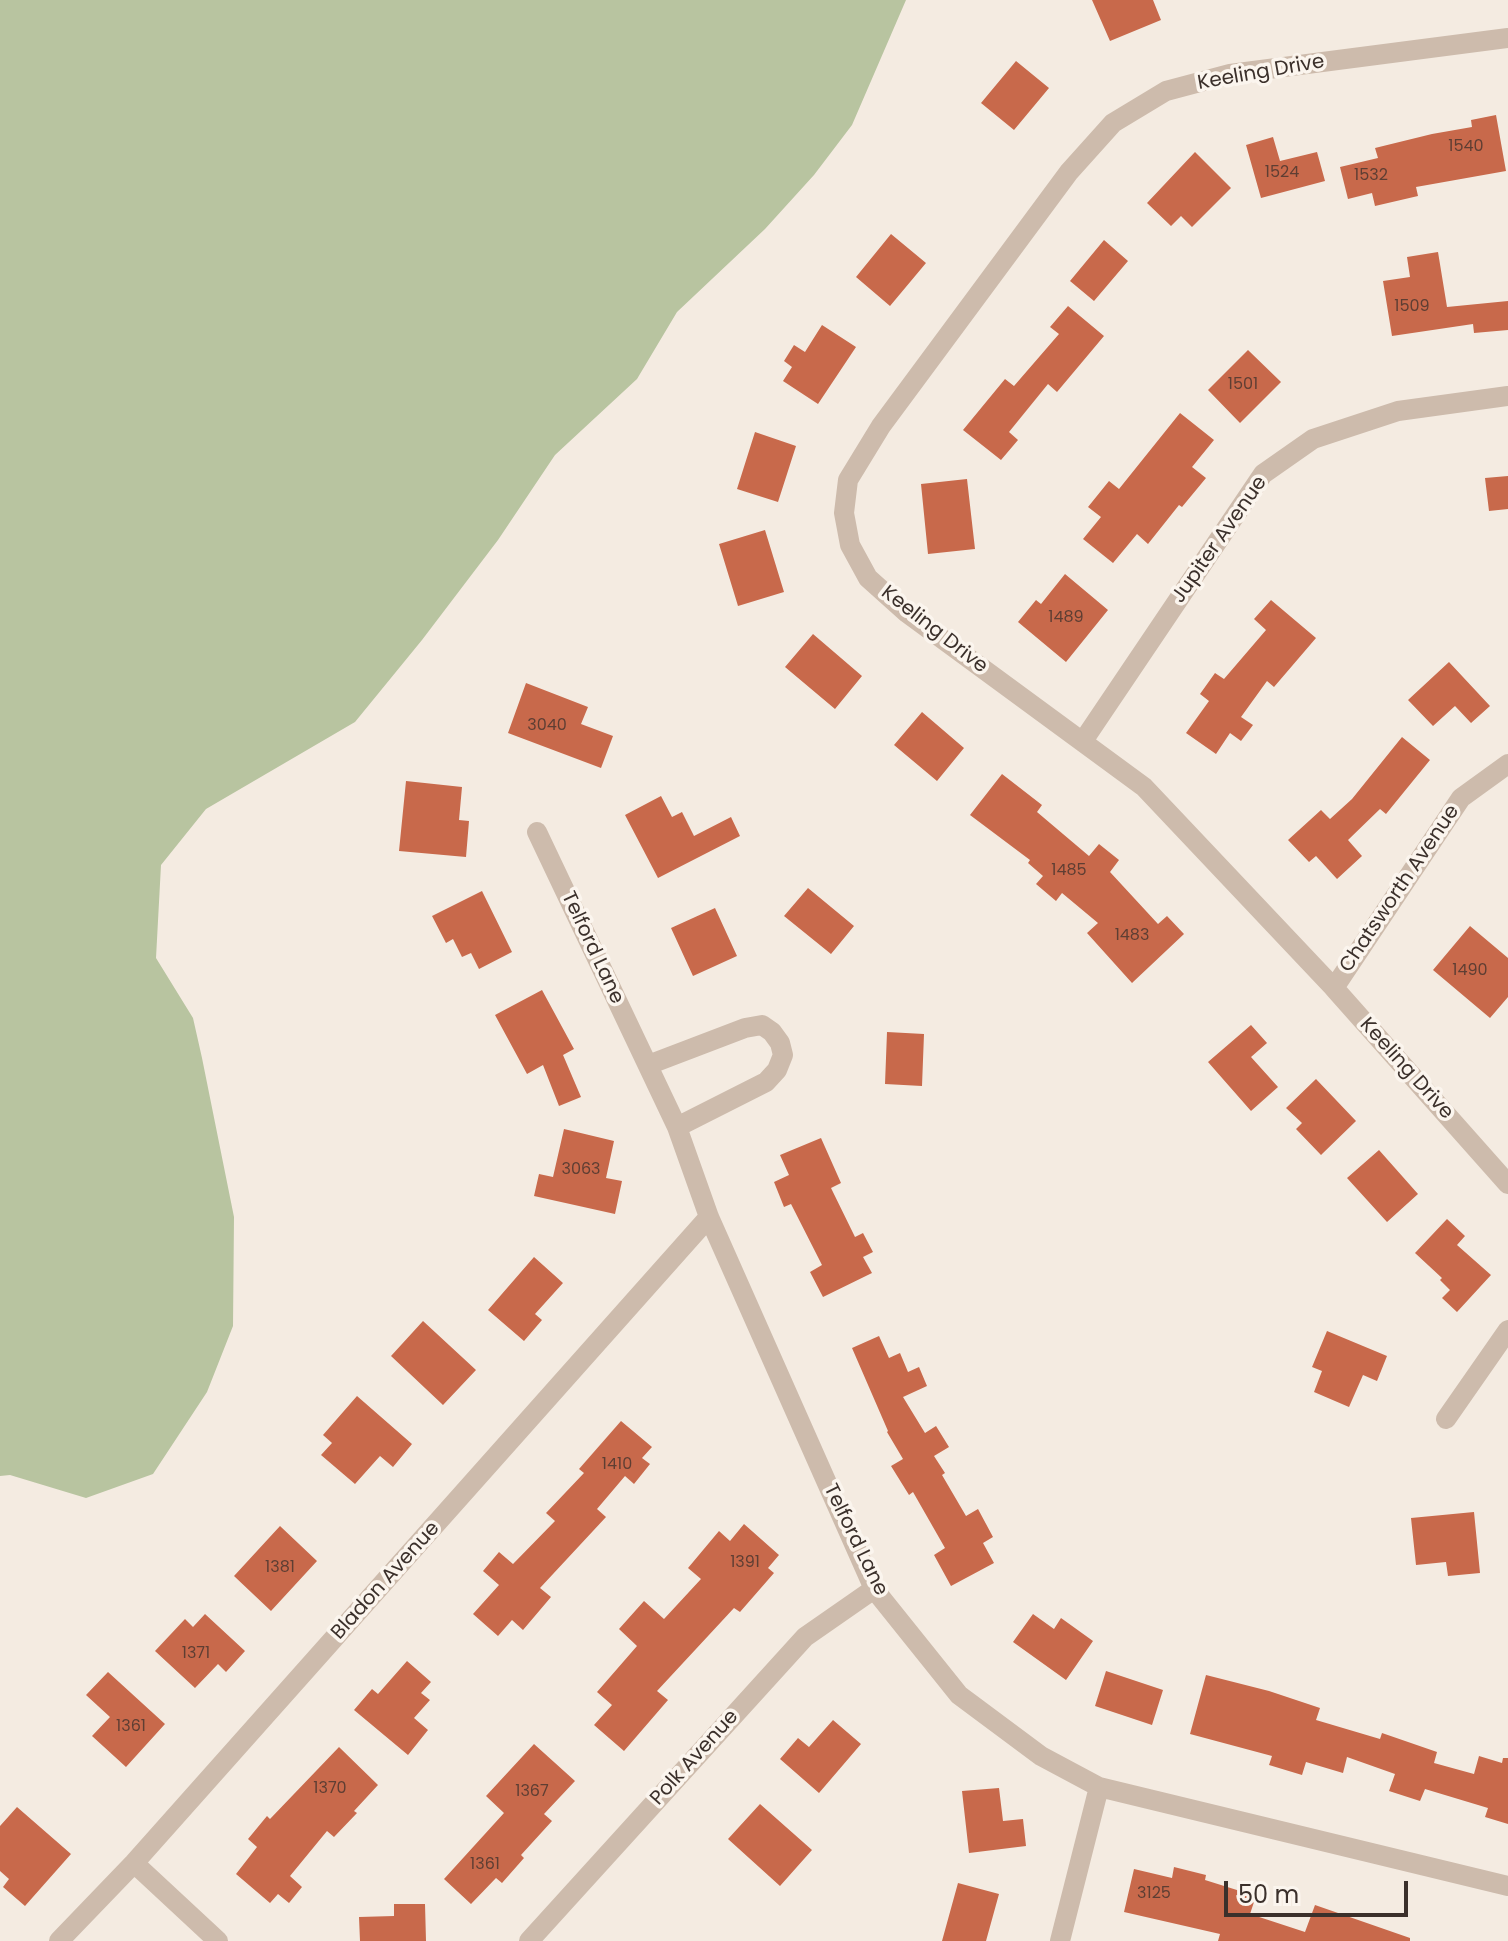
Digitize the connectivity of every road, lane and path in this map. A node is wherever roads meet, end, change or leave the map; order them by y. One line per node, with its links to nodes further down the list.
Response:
1 (1508, 38): 3 (street, Keeling Drive)
2 (1508, 396): 3 (street, Jupiter Avenue)
3 (1083, 741): 6 (street, Keeling Drive)
4 (1508, 764): 6 (street, Chatsworth Avenue)
5 (537, 832): 7 (street, Telford Lane)
6 (1334, 988): 9 (street, Keeling Drive)
7 (648, 1065): 8 (street, Telford Lane); 8 (street)
8 (677, 1127): 10 (street, Telford Lane)
9 (1508, 1184)
10 (709, 1217): 13 (street, Telford Lane); 15 (street, Bladon Avenue)
11 (1508, 1330): 12 (street)
12 (1446, 1419)
13 (874, 1589): 14 (street, Telford Lane); 19 (street, Polk Avenue)
14 (1099, 1787): 16 (street, Telford Lane); 20 (street)
15 (134, 1863): 17 (street, Bladon Avenue); 18 (street)
16 (1508, 1886)
17 (59, 1941)
18 (218, 1941)
19 (529, 1941)
20 (1060, 1941)

